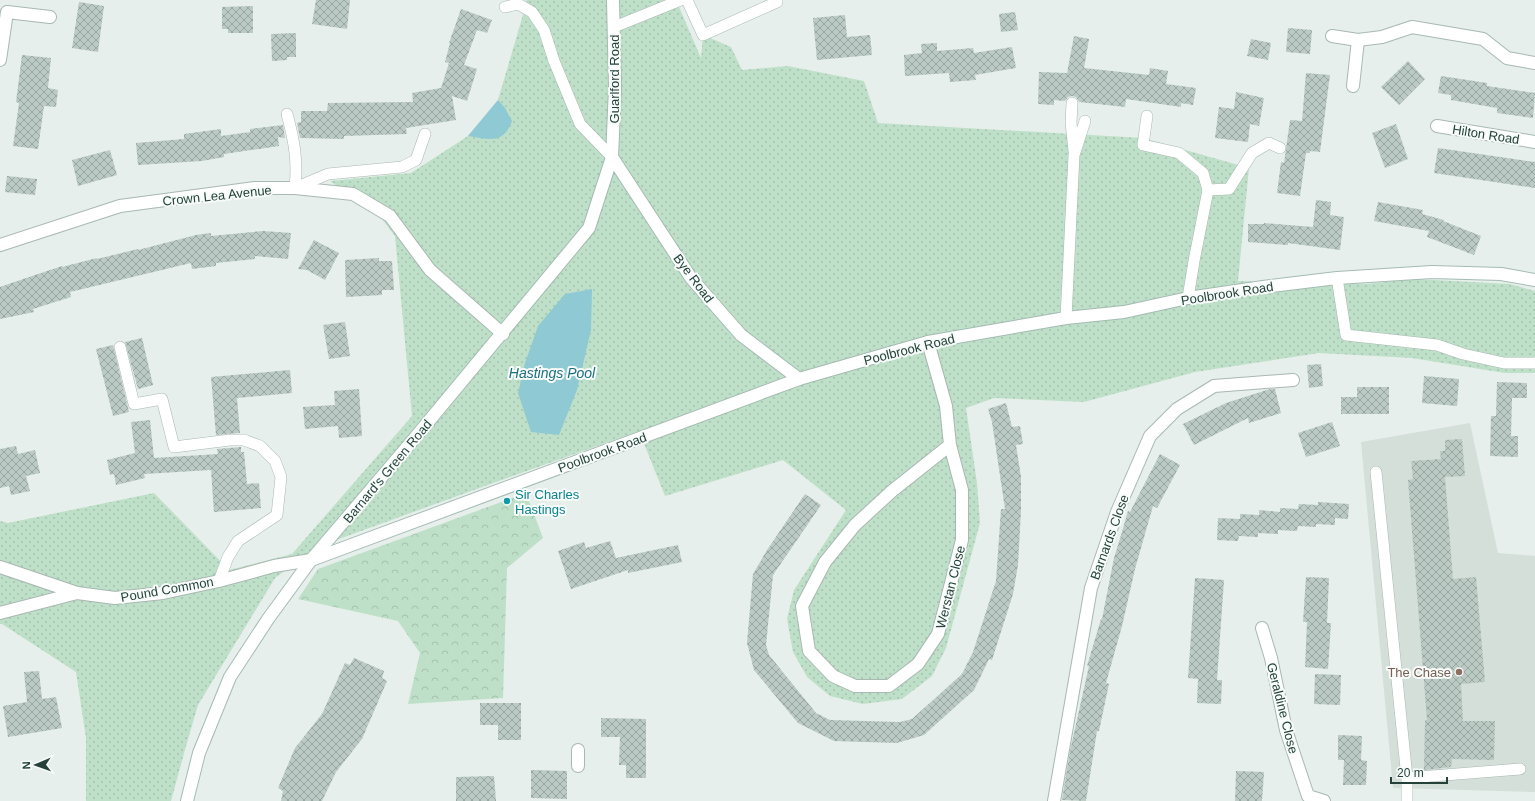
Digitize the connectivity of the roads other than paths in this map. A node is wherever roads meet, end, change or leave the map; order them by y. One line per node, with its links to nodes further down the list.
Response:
1 (613, 0): 7 (street, Guarlford Road)
2 (681, 0): 7 (lane)
3 (688, 0): 4 (lane)
4 (778, 0)
5 (505, 7): 22 (lane)
6 (50, 17): 10 (street)
7 (614, 27): 22 (street, Guarlford Road)
8 (1332, 36): 9 (street)
9 (1358, 40): 11 (street); 12 (street)
10 (0, 60)
11 (1535, 63)
12 (1353, 86)
13 (1072, 103): 21 (lane)
14 (287, 114): 23 (lane)
15 (1146, 116): 24 (lane)
16 (1085, 121): 21 (lane)
17 (1437, 126): 19 (street, Hilton Road)
18 (425, 134): 23 (lane)
19 (1535, 142)
20 (1280, 148): 24 (lane)
21 (1074, 155): 29 (lane)
22 (612, 157): 30 (street, Barnard's Green Road); 34 (street, Bye Road)
23 (295, 188): 25 (street, Crown Lea Avenue); 30 (street, Crown Lea Avenue)
24 (1208, 190): 28 (lane)
25 (0, 245)
26 (1337, 278): 27 (street, Poolbrook Road); 28 (street, Poolbrook Road); 33 (lane)
27 (1535, 280)
28 (1188, 298): 29 (street, Poolbrook Road)
29 (1066, 318): 31 (street, Poolbrook Road)
30 (503, 334): 38 (street, Barnard's Green Road)
31 (928, 342): 34 (street, Poolbrook Road); 36 (street, Werstan Close)
32 (120, 347): 40 (lane)
33 (1535, 363)
34 (799, 379): 38 (street, Poolbrook Road)
35 (1293, 380): 49 (street, Barnards Close)
36 (950, 445): 36 (street, Werstan Close)
37 (1376, 472): 47 (lane)
38 (312, 560): 40 (street, Pound Common); 48 (street, Barnard's Green Road)
39 (0, 567): 41 (street)
40 (219, 581): 41 (street, Pound Common)
41 (77, 593): 42 (street, Pound Common)
42 (0, 613)
43 (1262, 628): 50 (street, Geraldine Close)
44 (578, 750): 45 (street)
45 (578, 766)
46 (1520, 769): 47 (lane)
47 (1407, 778): 51 (lane)
48 (187, 801)
49 (1054, 801)
50 (1324, 801)
51 (1407, 801)

